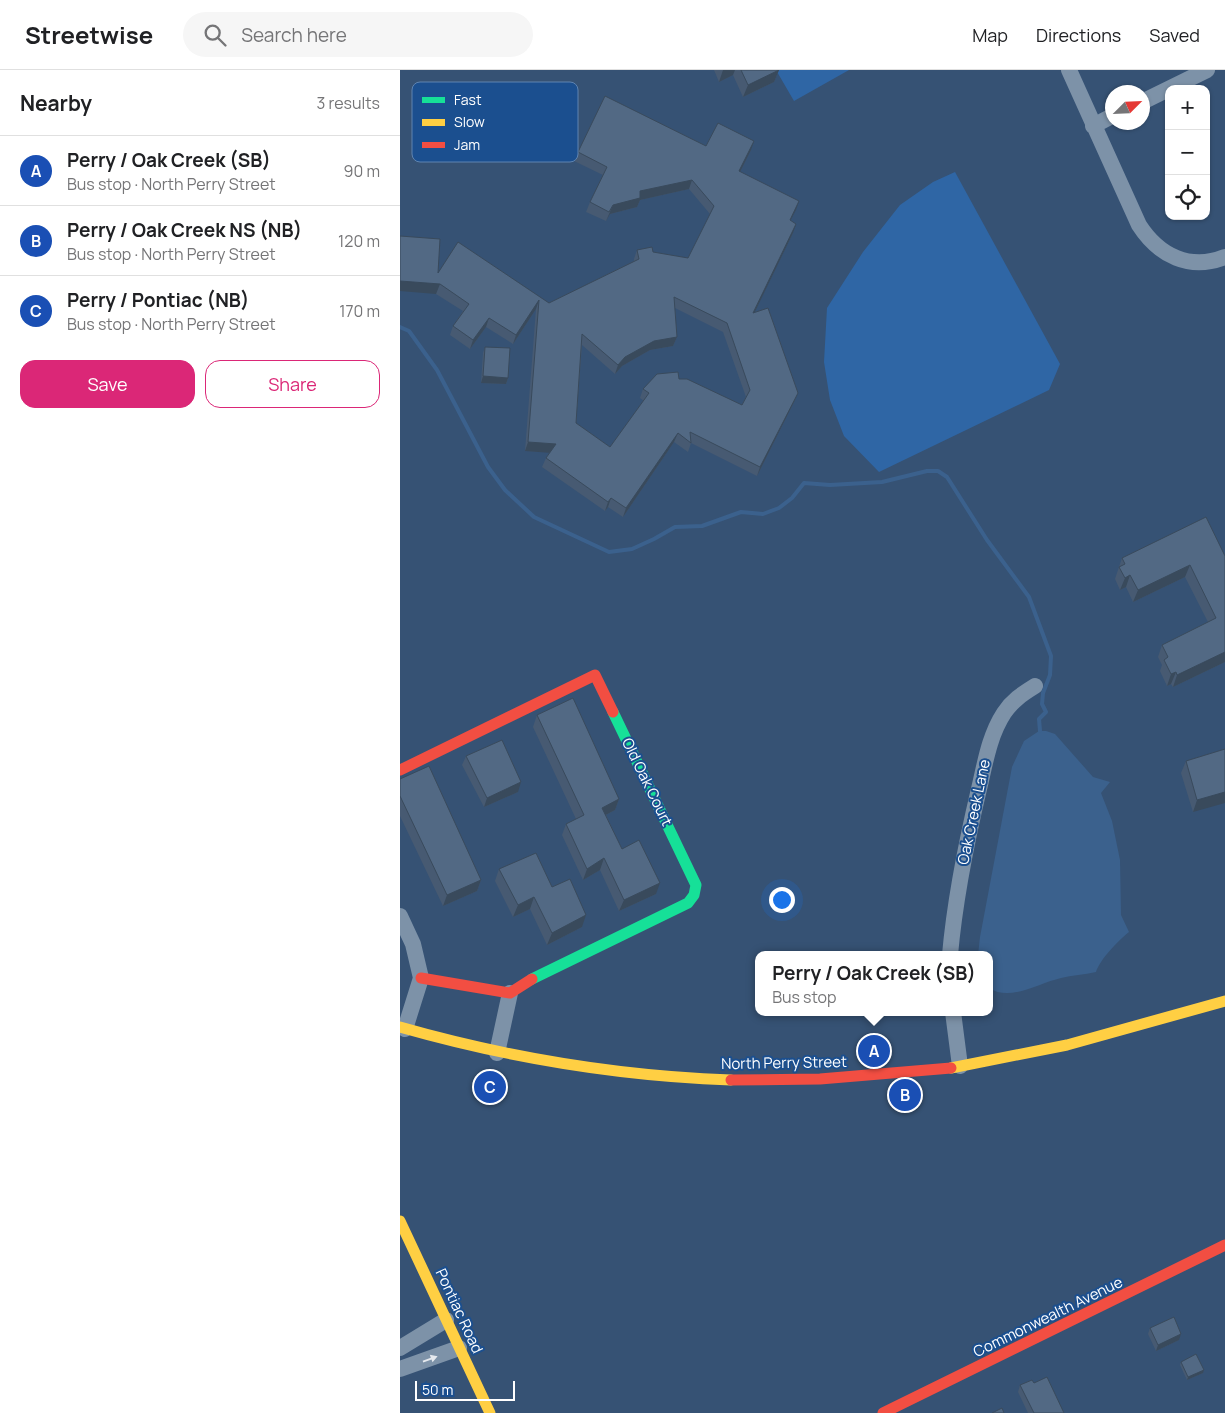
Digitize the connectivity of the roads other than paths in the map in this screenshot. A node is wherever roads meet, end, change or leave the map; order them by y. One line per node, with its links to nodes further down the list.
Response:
1 (1069, 70): 5 (street)
2 (1207, 70): 3 (street)
3 (1150, 98)
4 (1105, 120): 5 (street)
5 (1093, 126): 6 (street)
6 (1225, 257)
7 (1035, 686): 10 (street, Oak Creek Lane)
8 (400, 770): 12 (street, Old Oak Court)
9 (400, 916): 11 (street)
10 (951, 951)
11 (421, 978): 12 (street); 15 (street)
12 (510, 993): 16 (street)
13 (1225, 1000): 17 (street, North Perry Street)
14 (954, 1016): 17 (street)
15 (403, 1028): 16 (street, North Perry Street)
16 (497, 1053): 17 (street, North Perry Street)
17 (960, 1066)
18 (400, 1221): 20 (street, Pontiac Road)
19 (1225, 1246): 25 (street, Commonwealth Avenue)
20 (446, 1320): 21 (street); 22 (street, Pontiac Road)
21 (400, 1348)
22 (459, 1348): 23 (street, one-way to 22); 24 (street, Pontiac Road)
23 (400, 1369)
24 (490, 1413)
25 (884, 1413)

